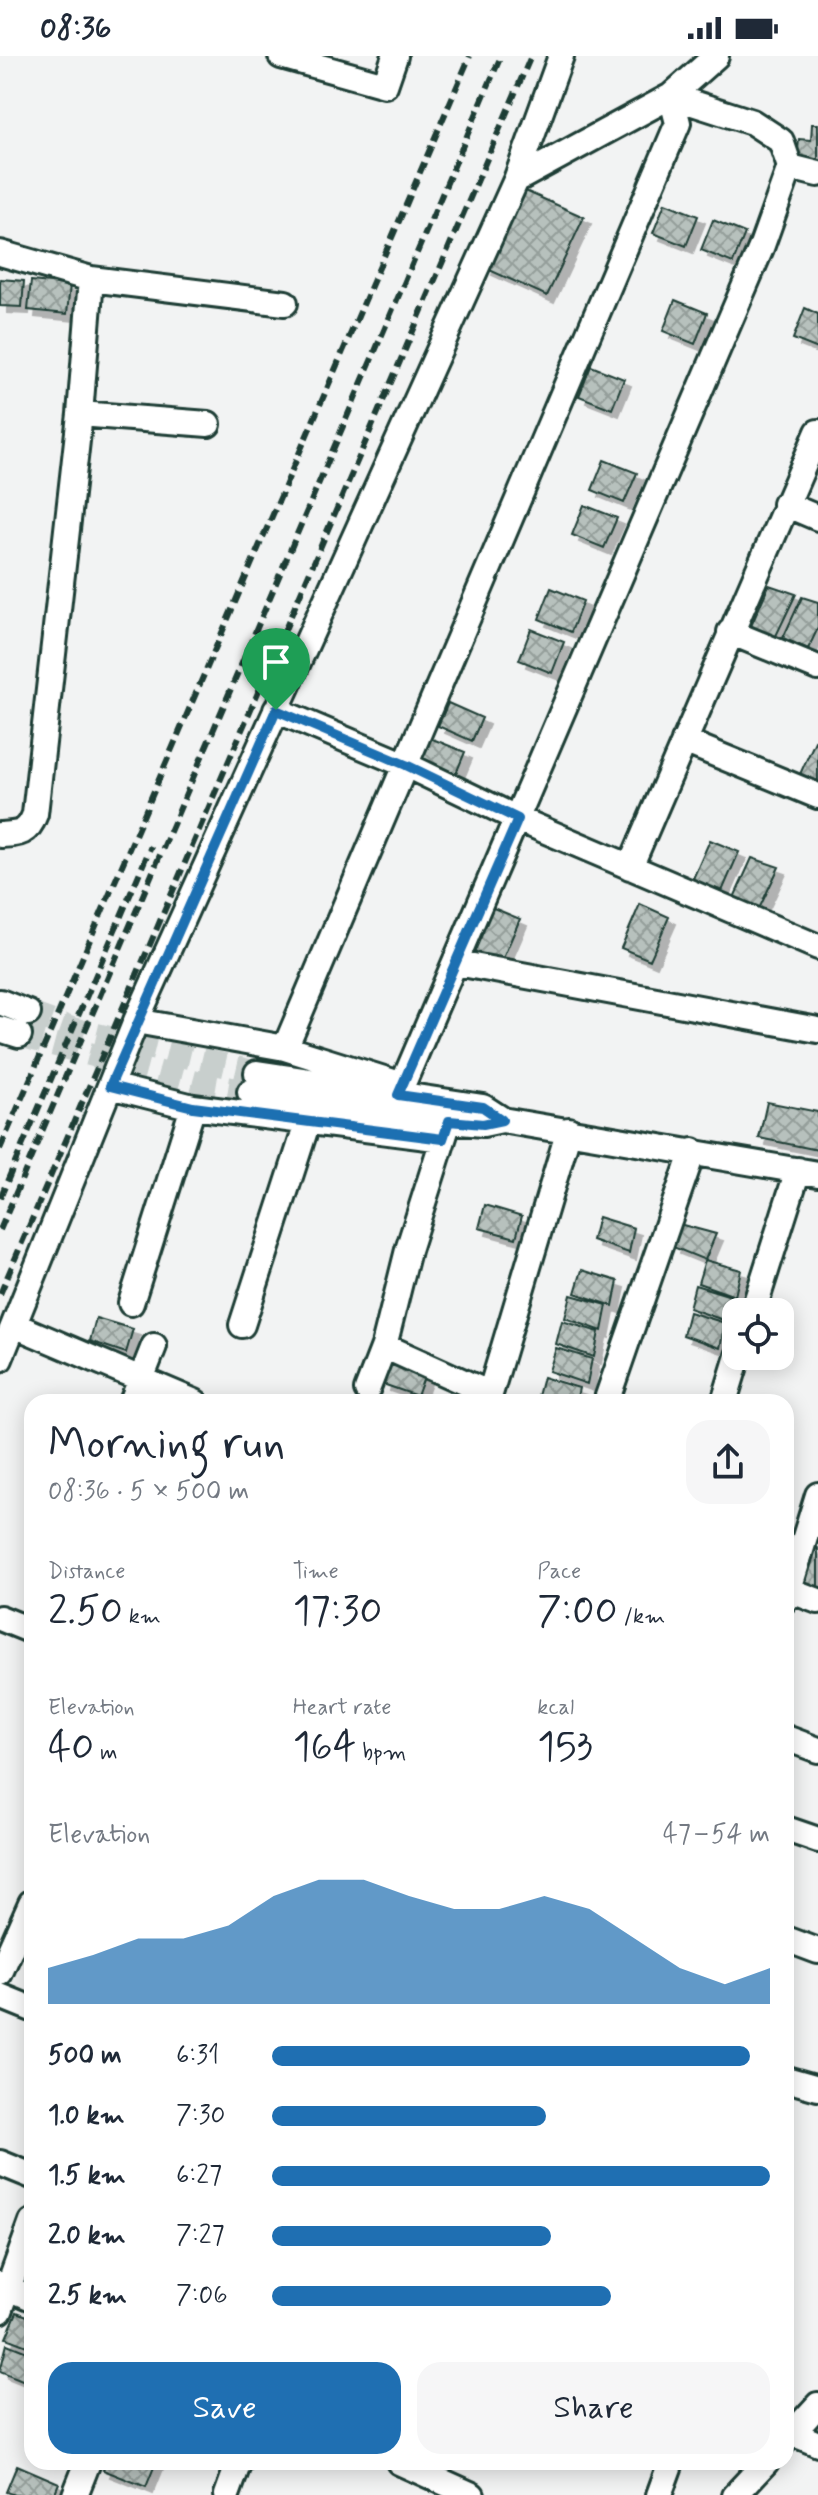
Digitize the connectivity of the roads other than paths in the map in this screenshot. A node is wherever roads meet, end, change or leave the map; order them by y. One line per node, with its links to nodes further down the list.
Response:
1 (281, 56): 2 (street)
2 (395, 56)
3 (561, 56): 8 (street)
4 (716, 56): 5 (street)
5 (671, 96): 6 (street); 8 (street); 21 (street)
6 (790, 167): 7 (street); 23 (street)
7 (818, 174)
8 (516, 180): 19 (street)
9 (0, 253): 10 (street)
10 (91, 279): 11 (street); 12 (street)
11 (285, 303)
12 (80, 414): 13 (street); 24 (street)
13 (208, 424)
14 (818, 432): 15 (street)
15 (785, 504): 16 (street); 17 (street)
16 (818, 518)
17 (730, 632): 18 (street); 20 (street)
18 (818, 668)
19 (276, 710): 21 (street); 29 (street)
20 (684, 741): 22 (street); 25 (street)
21 (406, 765): 23 (street); 32 (street)
22 (818, 796)
23 (518, 819): 25 (street); 27 (street)
24 (0, 835)
25 (630, 867): 26 (street)
26 (818, 947)
27 (457, 963): 31 (street); 35 (street)
28 (0, 1002): 30 (street)
29 (136, 1021): 32 (street); 34 (street)
30 (16, 1026)
31 (818, 1030)
32 (285, 1048): 35 (street)
33 (254, 1083): 35 (street)
34 (110, 1086): 36 (street); 45 (street)
35 (409, 1099): 37 (street); 39 (street)
36 (193, 1107): 38 (street); 44 (street)
37 (502, 1120): 39 (street); 40 (street)
38 (308, 1121): 39 (street); 46 (street)
39 (446, 1130): 48 (street)
40 (569, 1130): 41 (street); 56 (street)
41 (693, 1151): 42 (street); 57 (street)
42 (808, 1172): 43 (street)
43 (758, 1298)
44 (131, 1303)
45 (14, 1325): 49 (street); 51 (street)
46 (242, 1325)
47 (154, 1346): 51 (street)
48 (384, 1346): 52 (street); 55 (street)
49 (0, 1359)
50 (734, 1370): 58 (street)
51 (140, 1379): 53 (street); 54 (street)
52 (367, 1390)
53 (135, 1394)
54 (176, 1394)
55 (481, 1394)
56 (490, 1394)
57 (609, 1394)
58 (726, 1394)
59 (818, 1495): 60 (street)
60 (794, 1572)
61 (794, 1596): 62 (street)
62 (818, 1601)
63 (0, 1618): 64 (street)
64 (24, 1628)
65 (794, 1741): 66 (street)
66 (818, 1750)
67 (794, 1832): 68 (street)
68 (818, 1840)
69 (24, 1919): 72 (street)
70 (794, 1942): 71 (street)
71 (818, 1951)
72 (0, 1973)
73 (0, 1996): 74 (street)
74 (24, 2006)
75 (794, 2081): 76 (street)
76 (818, 2088)
77 (0, 2163): 78 (street)
78 (24, 2173)
79 (24, 2240): 80 (street)
80 (4, 2286): 81 (street); 82 (street)
81 (24, 2295)
82 (0, 2311)
83 (818, 2405): 84 (street)
84 (794, 2431)
85 (794, 2438): 86 (street)
86 (818, 2444)
87 (85, 2470): 93 (street)
88 (236, 2470): 94 (street)
89 (416, 2470): 92 (street)
90 (668, 2470): 95 (street)
91 (758, 2470): 96 (street)
92 (466, 2494)
93 (75, 2495)
94 (227, 2495)
95 (659, 2495)
96 (735, 2495)

